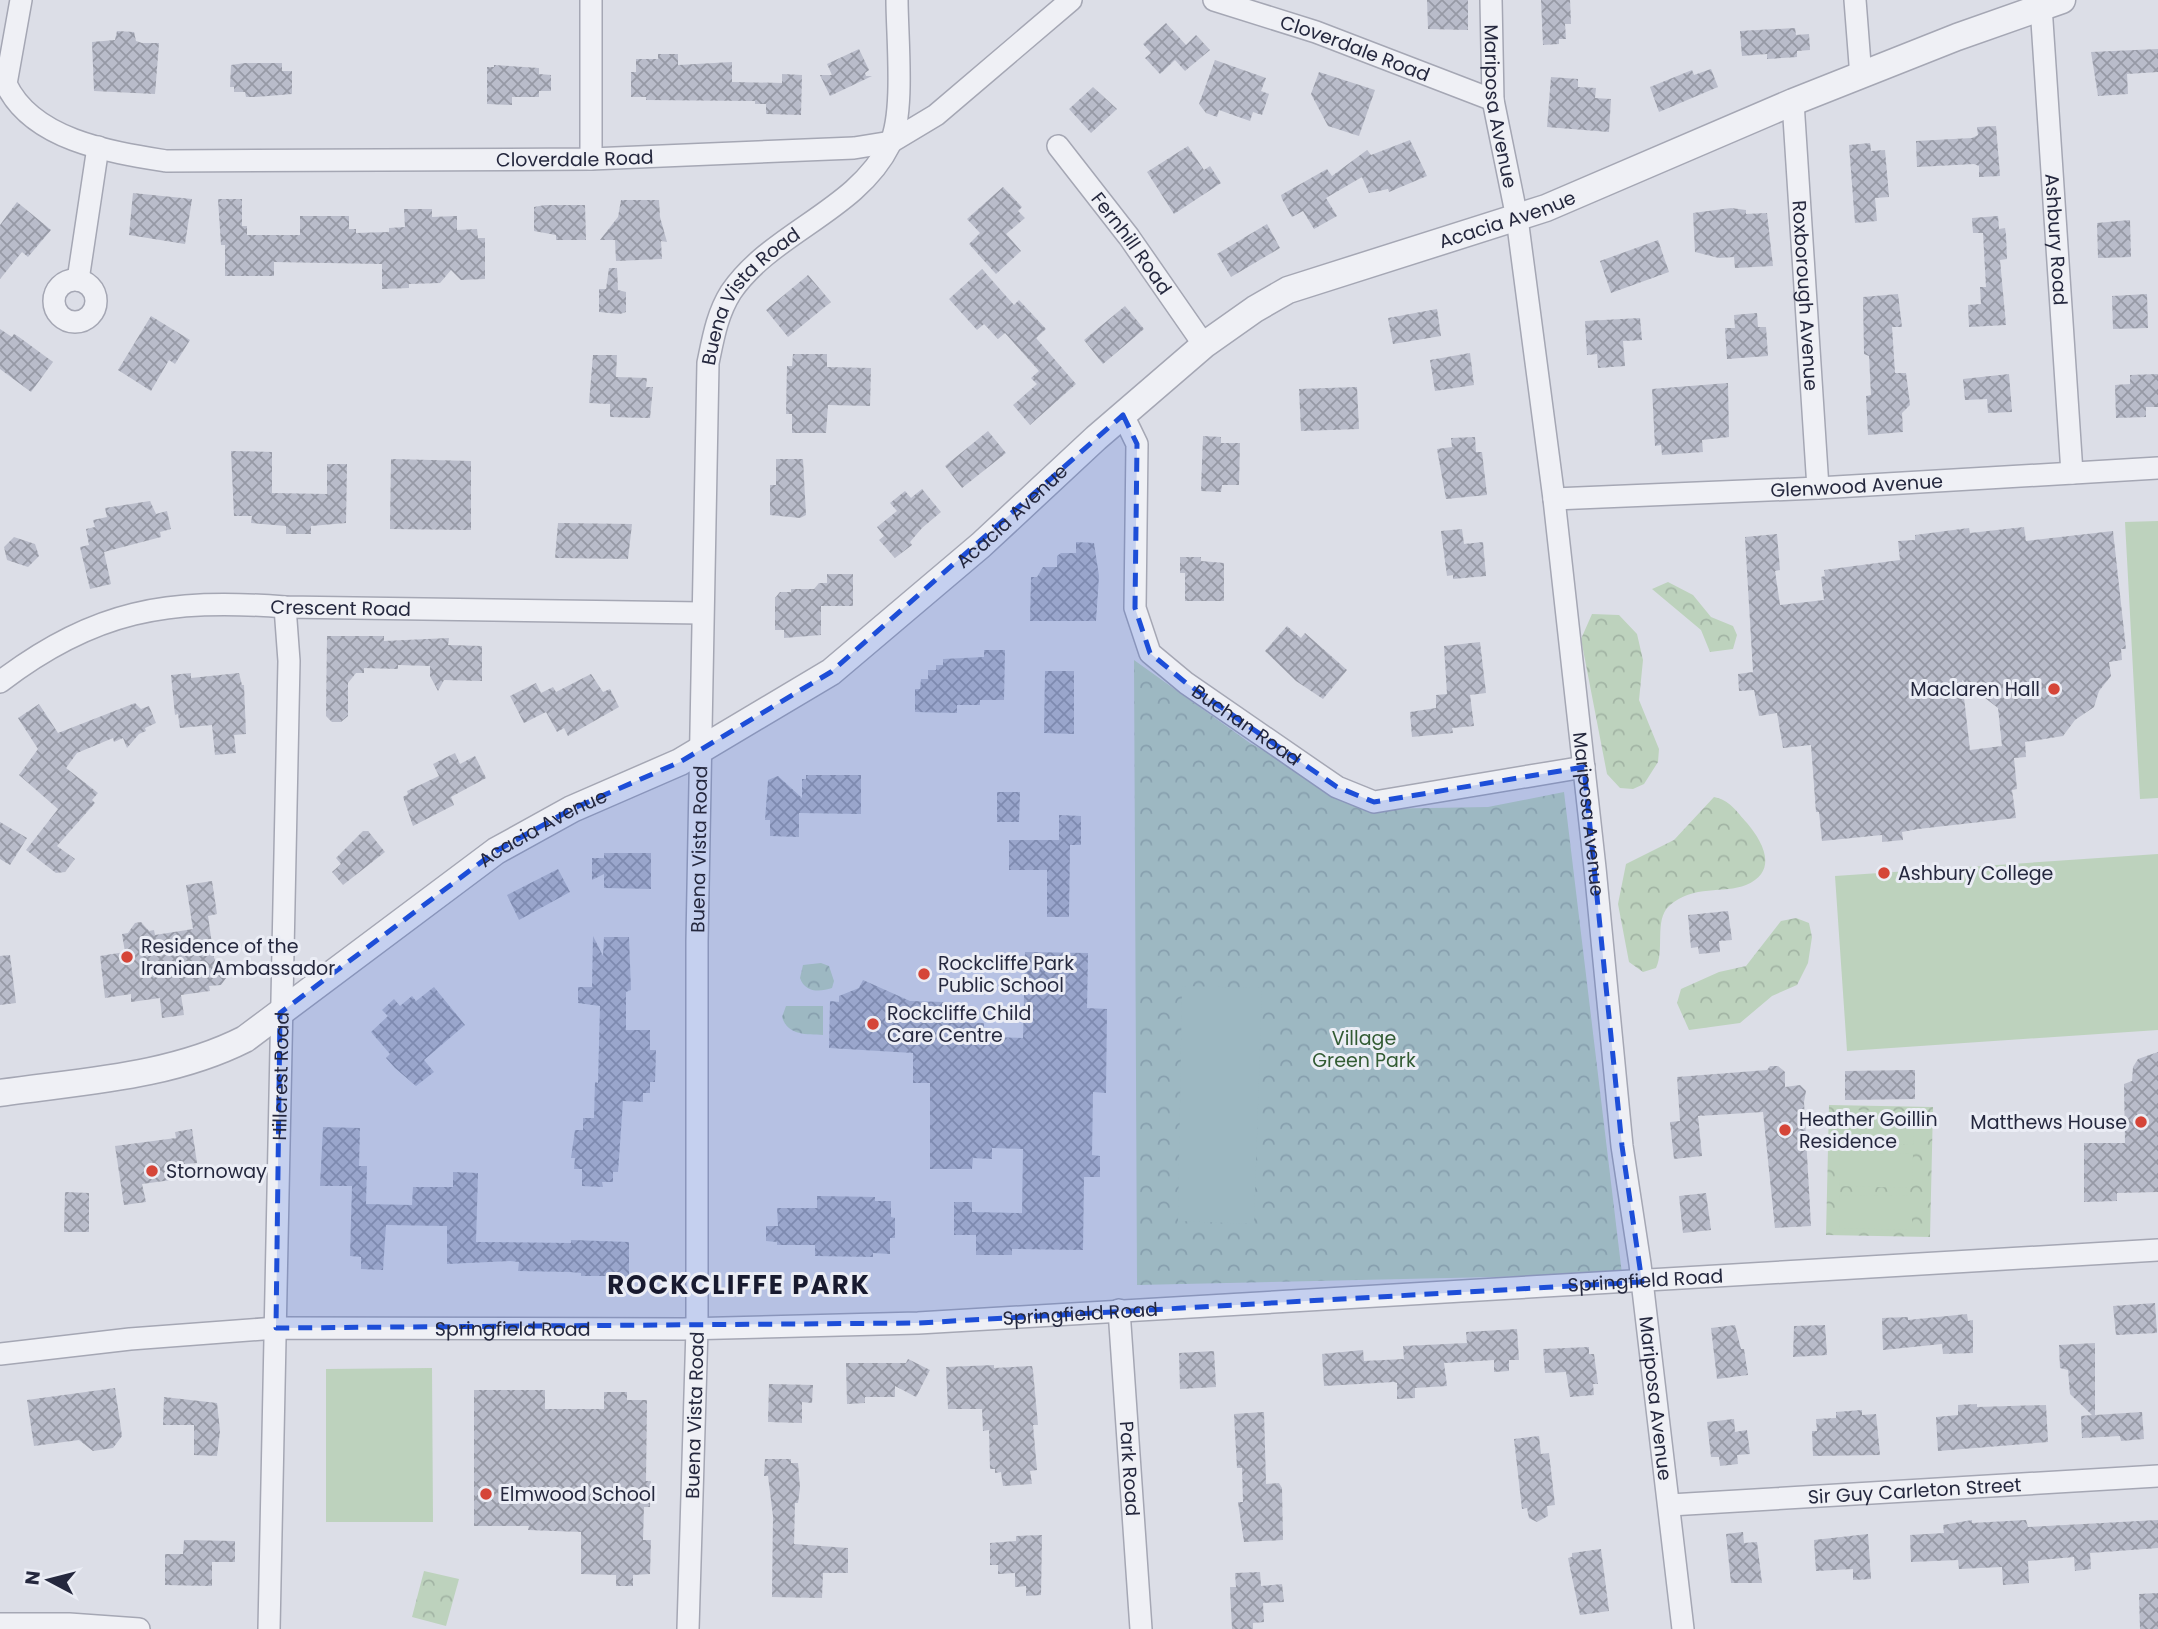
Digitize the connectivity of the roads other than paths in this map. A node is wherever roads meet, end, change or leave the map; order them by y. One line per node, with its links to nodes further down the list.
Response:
1 (22, 0): 14 (street, Cloverdale Road)
2 (591, 0): 15 (street)
3 (897, 0): 12 (street)
4 (1071, 0): 12 (street, Cloverdale Road)
5 (1214, 0): 10 (street, Cloverdale Road)
6 (1490, 0): 10 (street, Mariposa Avenue)
7 (1855, 0): 9 (street)
8 (2051, 3): 9 (street, Acacia Avenue); 21 (street, Ashbury Road)
9 (1861, 77): 11 (street, Acacia Avenue)
10 (1493, 100): 16 (street, Mariposa Avenue)
11 (1793, 102): 16 (street, Acacia Avenue); 22 (street, Roxborough Avenue)
12 (891, 142): 15 (street, Cloverdale Road); 25 (street, Buena Vista Road)
13 (1058, 146): 18 (street, Fernhill Road)
14 (98, 147): 15 (street, Cloverdale Road); 17 (street)
15 (592, 159)
16 (1517, 218): 18 (street, Acacia Avenue); 23 (street, Mariposa Avenue)
17 (78, 280)
18 (1203, 345): 19 (street, Acacia Avenue)
19 (1123, 415): 27 (street, Acacia Avenue); 28 (street, Buchan Road)
20 (2158, 468): 21 (street, Glenwood Avenue)
21 (2071, 473): 22 (street, Glenwood Avenue)
22 (1818, 488): 23 (street, Glenwood Avenue)
23 (1554, 499): 28 (street, Mariposa Avenue)
24 (285, 607): 25 (street, Crescent Road); 26 (street, Crescent Road); 29 (street, Hillcrest Road)
25 (702, 613): 27 (street, Buena Vista Road)
26 (0, 682)
27 (701, 749): 29 (street, Acacia Avenue); 35 (street, Buena Vista Road)
28 (1584, 766): 32 (street, Mariposa Avenue)
29 (280, 1013): 30 (street, Acacia Avenue); 34 (street, Hillcrest Road)
30 (0, 1093)
31 (2158, 1250): 32 (street, Springfield Road)
32 (1642, 1282): 33 (street, Springfield Road); 38 (street, Mariposa Avenue)
33 (1119, 1310): 35 (street, Springfield Road); 43 (street, Park Road)
34 (276, 1328): 35 (street, Springfield Road); 36 (street, Springfield Road); 41 (street, Hillcrest Road)
35 (697, 1328): 42 (street, Buena Vista Road)
36 (0, 1354)
37 (2158, 1476): 38 (street, Sir Guy Carleton Street)
38 (1670, 1504): 44 (street, Mariposa Avenue)
39 (0, 1624): 40 (street)
40 (139, 1629)
41 (269, 1629)
42 (688, 1629)
43 (1141, 1629)
44 (1683, 1629)

